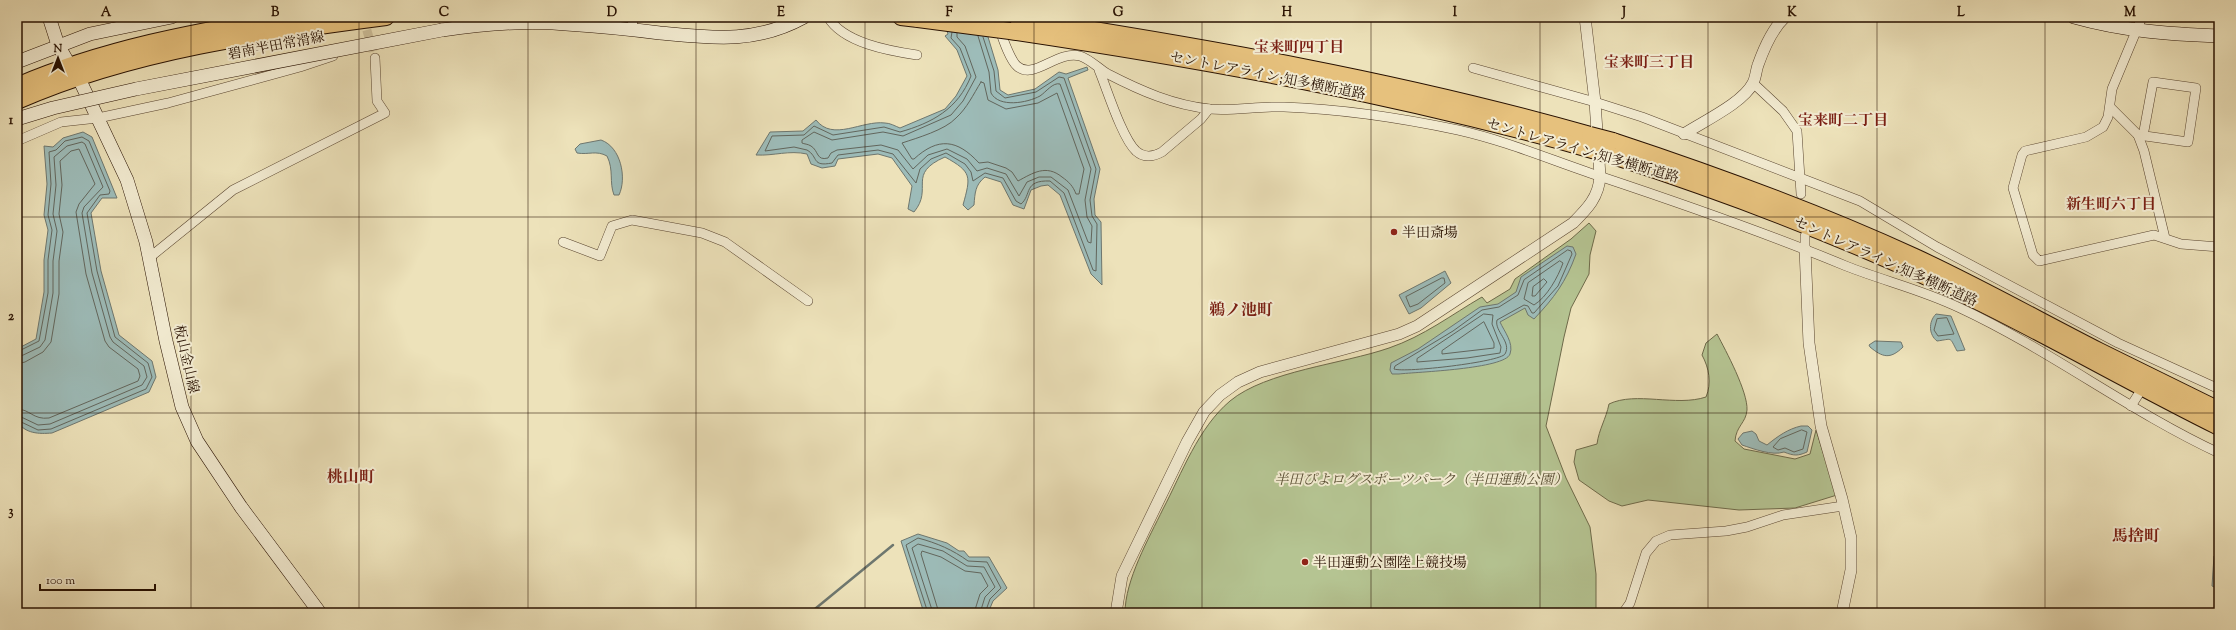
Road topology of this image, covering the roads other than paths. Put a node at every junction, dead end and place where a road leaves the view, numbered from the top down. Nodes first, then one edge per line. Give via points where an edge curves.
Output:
1 (49, 17) edge
2 (172, 17) edge
3 (288, 17) edge
4 (386, 17) edge
5 (804, 17) edge
6 (828, 17) edge
7 (901, 17) edge
8 (995, 17) edge
9 (1585, 17) edge
10 (1785, 17) edge
11 (2074, 17) edge
12 (2142, 17) edge
13 (633, 23) edge
14 (1011, 24) edge
15 (2135, 31) junction
16 (2219, 36) edge
17 (58, 45) junction
18 (361, 46) junction
19 (917, 55) dead end
20 (375, 58) tunnel mouth
21 (66, 59) dead end
22 (17, 62) edge
23 (1473, 68) dead end
24 (1099, 70) junction
25 (1753, 83) junction
26 (82, 85) dead end
27 (17, 86) edge
28 (1595, 102) junction
29 (2110, 107) junction
30 (1209, 108) junction
31 (18, 110) edge
32 (98, 118) junction
33 (1684, 134) junction
34 (2141, 136) junction
35 (17, 141) edge
36 (1613, 149) junction
37 (1600, 176) junction
38 (1799, 178) junction
39 (1802, 194) dead end
40 (1805, 236) dead end
41 (2165, 238) junction
42 (563, 242) dead end
43 (2219, 247) edge
44 (1805, 248) junction
45 (149, 258) junction
46 (808, 301) dead end
47 (2219, 389) edge
48 (2138, 395) dead end
49 (2131, 406) junction
50 (2219, 410) edge
51 (2219, 427) edge
52 (2219, 453) edge
53 (1843, 506) junction
54 (320, 613) edge
55 (1116, 613) edge
56 (1623, 613) edge
57 (1842, 613) edge

1 - 17 main road
2 - 17 main road via 109,30
3 - 27 highway via 157,42 55,71
4 - 31 highway via 270,33 174,52 95,72
5 - 13 main road, 碧南半田常滑線 via 775,31 741,38 696,36
6 - 19 street via 835,26 862,42 894,52
7 - 14 highway, セントレアライン;知多横断道路, bridge
8 - 24 street via 1017,66 1024,70 1036,70 1051,60 1066,56 1079,56
9 - 28 street
10 - 25 street via 1772,33
11 - 15 main road
12 - 15 street
13 - 18 main road, 碧南半田常滑線, bridge via 539,22 470,26
14 - 36 highway, セントレアライン;知多横断道路, bridge via 1185,45 1366,80 1502,111
15 - 16 main road
15 - 29 street via 2112,89
17 - 21 main road
17 - 22 main road
18 - 31 main road, 碧南半田常滑線, bridge via 136,89 53,108
18 - 32 street via 300,67 168,103
20 - 45 street via 377,101 385,113 233,190
23 - 28 street
24 - 30 street via 1157,97 1185,106
24 - 30 street via 1130,141 1136,151 1147,156 1156,156 1162,152 1201,119
25 - 33 street via 1723,110
25 - 38 street via 1783,111 1797,131
26 - 32 main road, 板山金山線
28 - 33 street
28 - 37 street
29 - 34 street
29 - 41 street via 2103,127 2096,133 2025,151 2022,155 2013,188 2033,255 2039,261 2140,237 2154,235
30 - 37 street via 1284,107 1376,116 1511,143
32 - 35 street via 61,122
32 - 45 main road, 板山金山線 via 127,180
33 - 38 street
34 - 34 street via 2188,142 2196,88 2153,82
34 - 41 street
36 - 50 highway, セントレアライン;知多横断道路 via 1749,187 1833,220 1994,294 2098,351
36 - 51 highway, セントレアライン;知多横断道路 via 1848,241 1980,302 2146,392
37 - 44 street via 1712,213
37 - 55 street via 1594,199 1573,223 1417,326 1399,334 1260,372 1238,382 1220,395 1204,412 1187,442 1128,563 1122,576
38 - 39 street
38 - 47 street via 1860,201 1936,247 2153,363
40 - 44 street
41 - 43 street via 2181,244
42 - 46 street via 600,256 612,226 632,220 702,233 725,242
44 - 49 street via 1850,268 1918,290 1961,308 2044,353
44 - 53 street via 1809,343 1821,426
45 - 54 main road, 板山金山線 via 182,407 197,441 244,512
48 - 49 street
49 - 52 street
53 - 56 street via 1783,515 1726,531 1670,535 1656,541 1646,553 1630,603
53 - 57 street via 1850,530 1852,555

